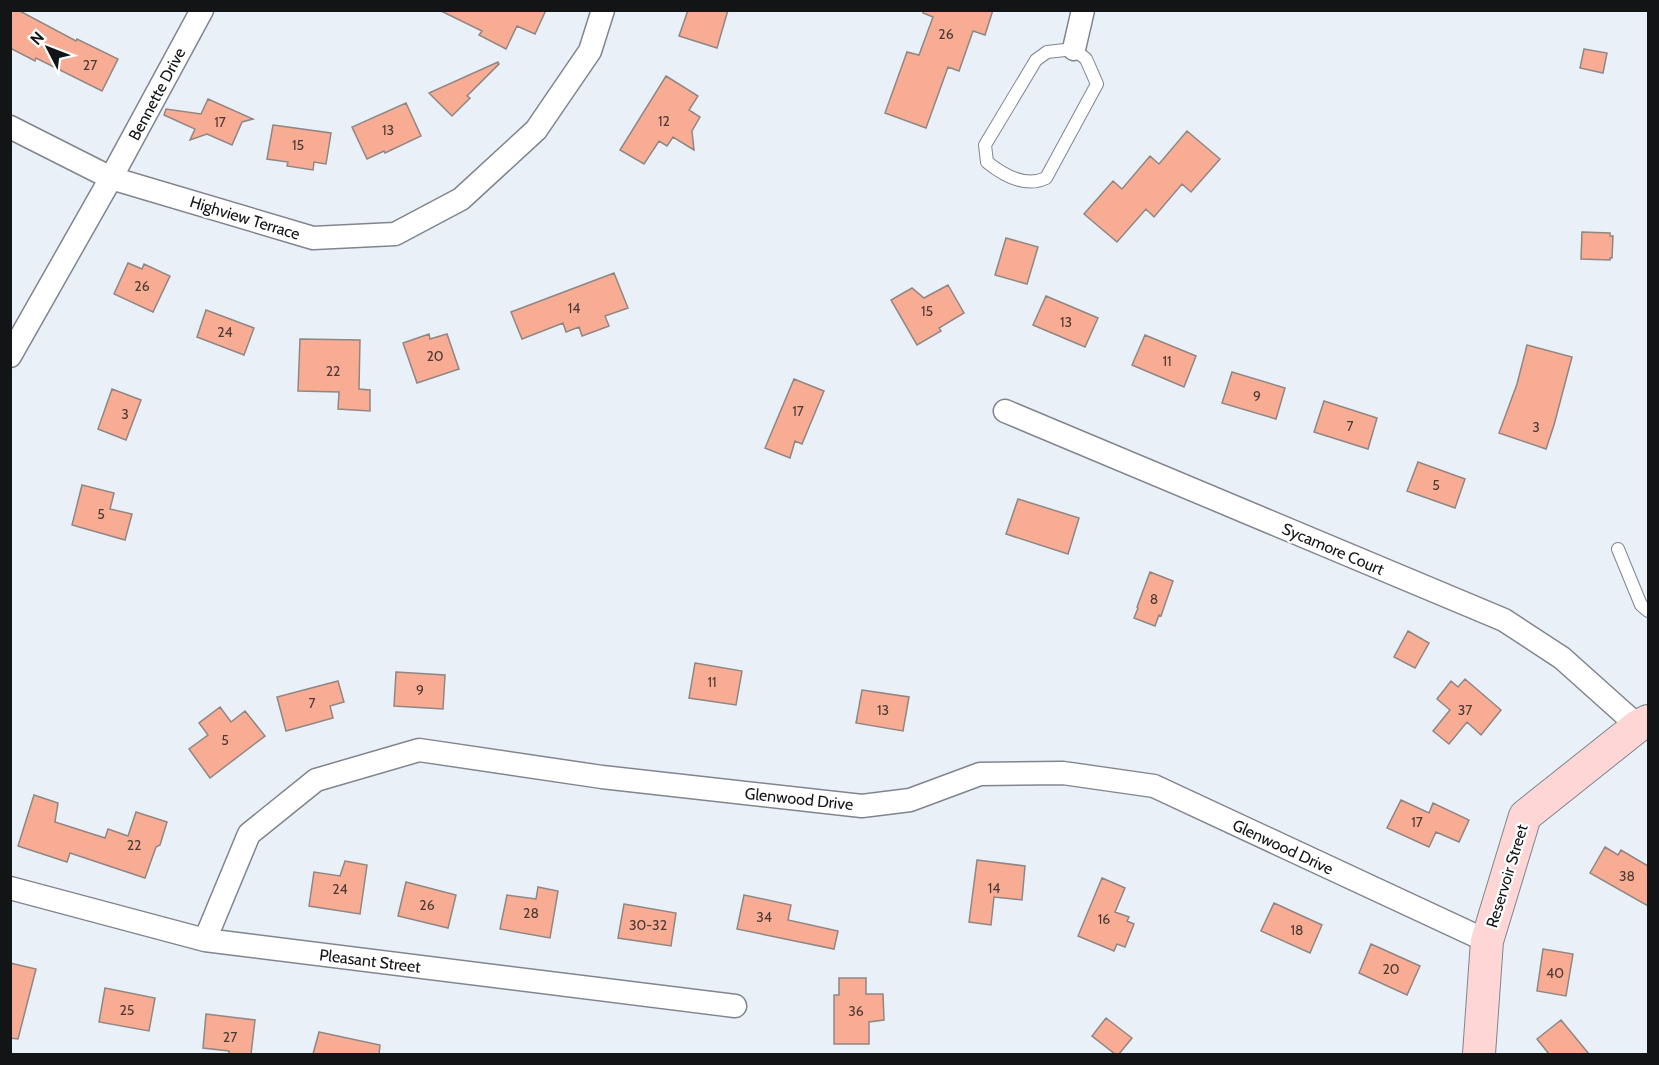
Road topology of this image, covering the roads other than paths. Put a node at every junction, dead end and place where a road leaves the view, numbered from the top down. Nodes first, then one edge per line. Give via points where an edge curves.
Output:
1 (202, 10) edge
2 (603, 10) edge
3 (1083, 10) edge
4 (1074, 49) junction
5 (10, 127) edge
6 (111, 178) junction
7 (10, 356) edge
8 (1005, 411) dead end
9 (1618, 549) dead end
10 (1648, 611) edge
11 (1643, 723) edge
12 (10, 888) edge
13 (205, 940) junction
14 (1487, 941) junction
15 (735, 1006) dead end
16 (1479, 1054) edge

1 - 6 street, Bennette Drive
2 - 6 street, Highview Terrace via 590,51 536,130 461,199 395,234 313,238
3 - 4 street
4 - 4 lane via 1047,52 1036,60 985,145 987,162 1006,177 1037,183 1046,178 1097,84 1086,59
5 - 6 street, Highview Terrace
6 - 7 street, Bennette Drive
8 - 11 street, Sycamore Court via 1504,620 1562,658
9 - 10 lane via 1641,605
11 - 14 street, Reservoir Street via 1525,816
12 - 13 street, Pleasant Street
13 - 14 street, Glenwood Drive via 249,834 316,780 419,750 602,777 862,806 910,800 980,774 1064,773 1154,786
13 - 15 street, Pleasant Street
14 - 16 street, Reservoir Street

